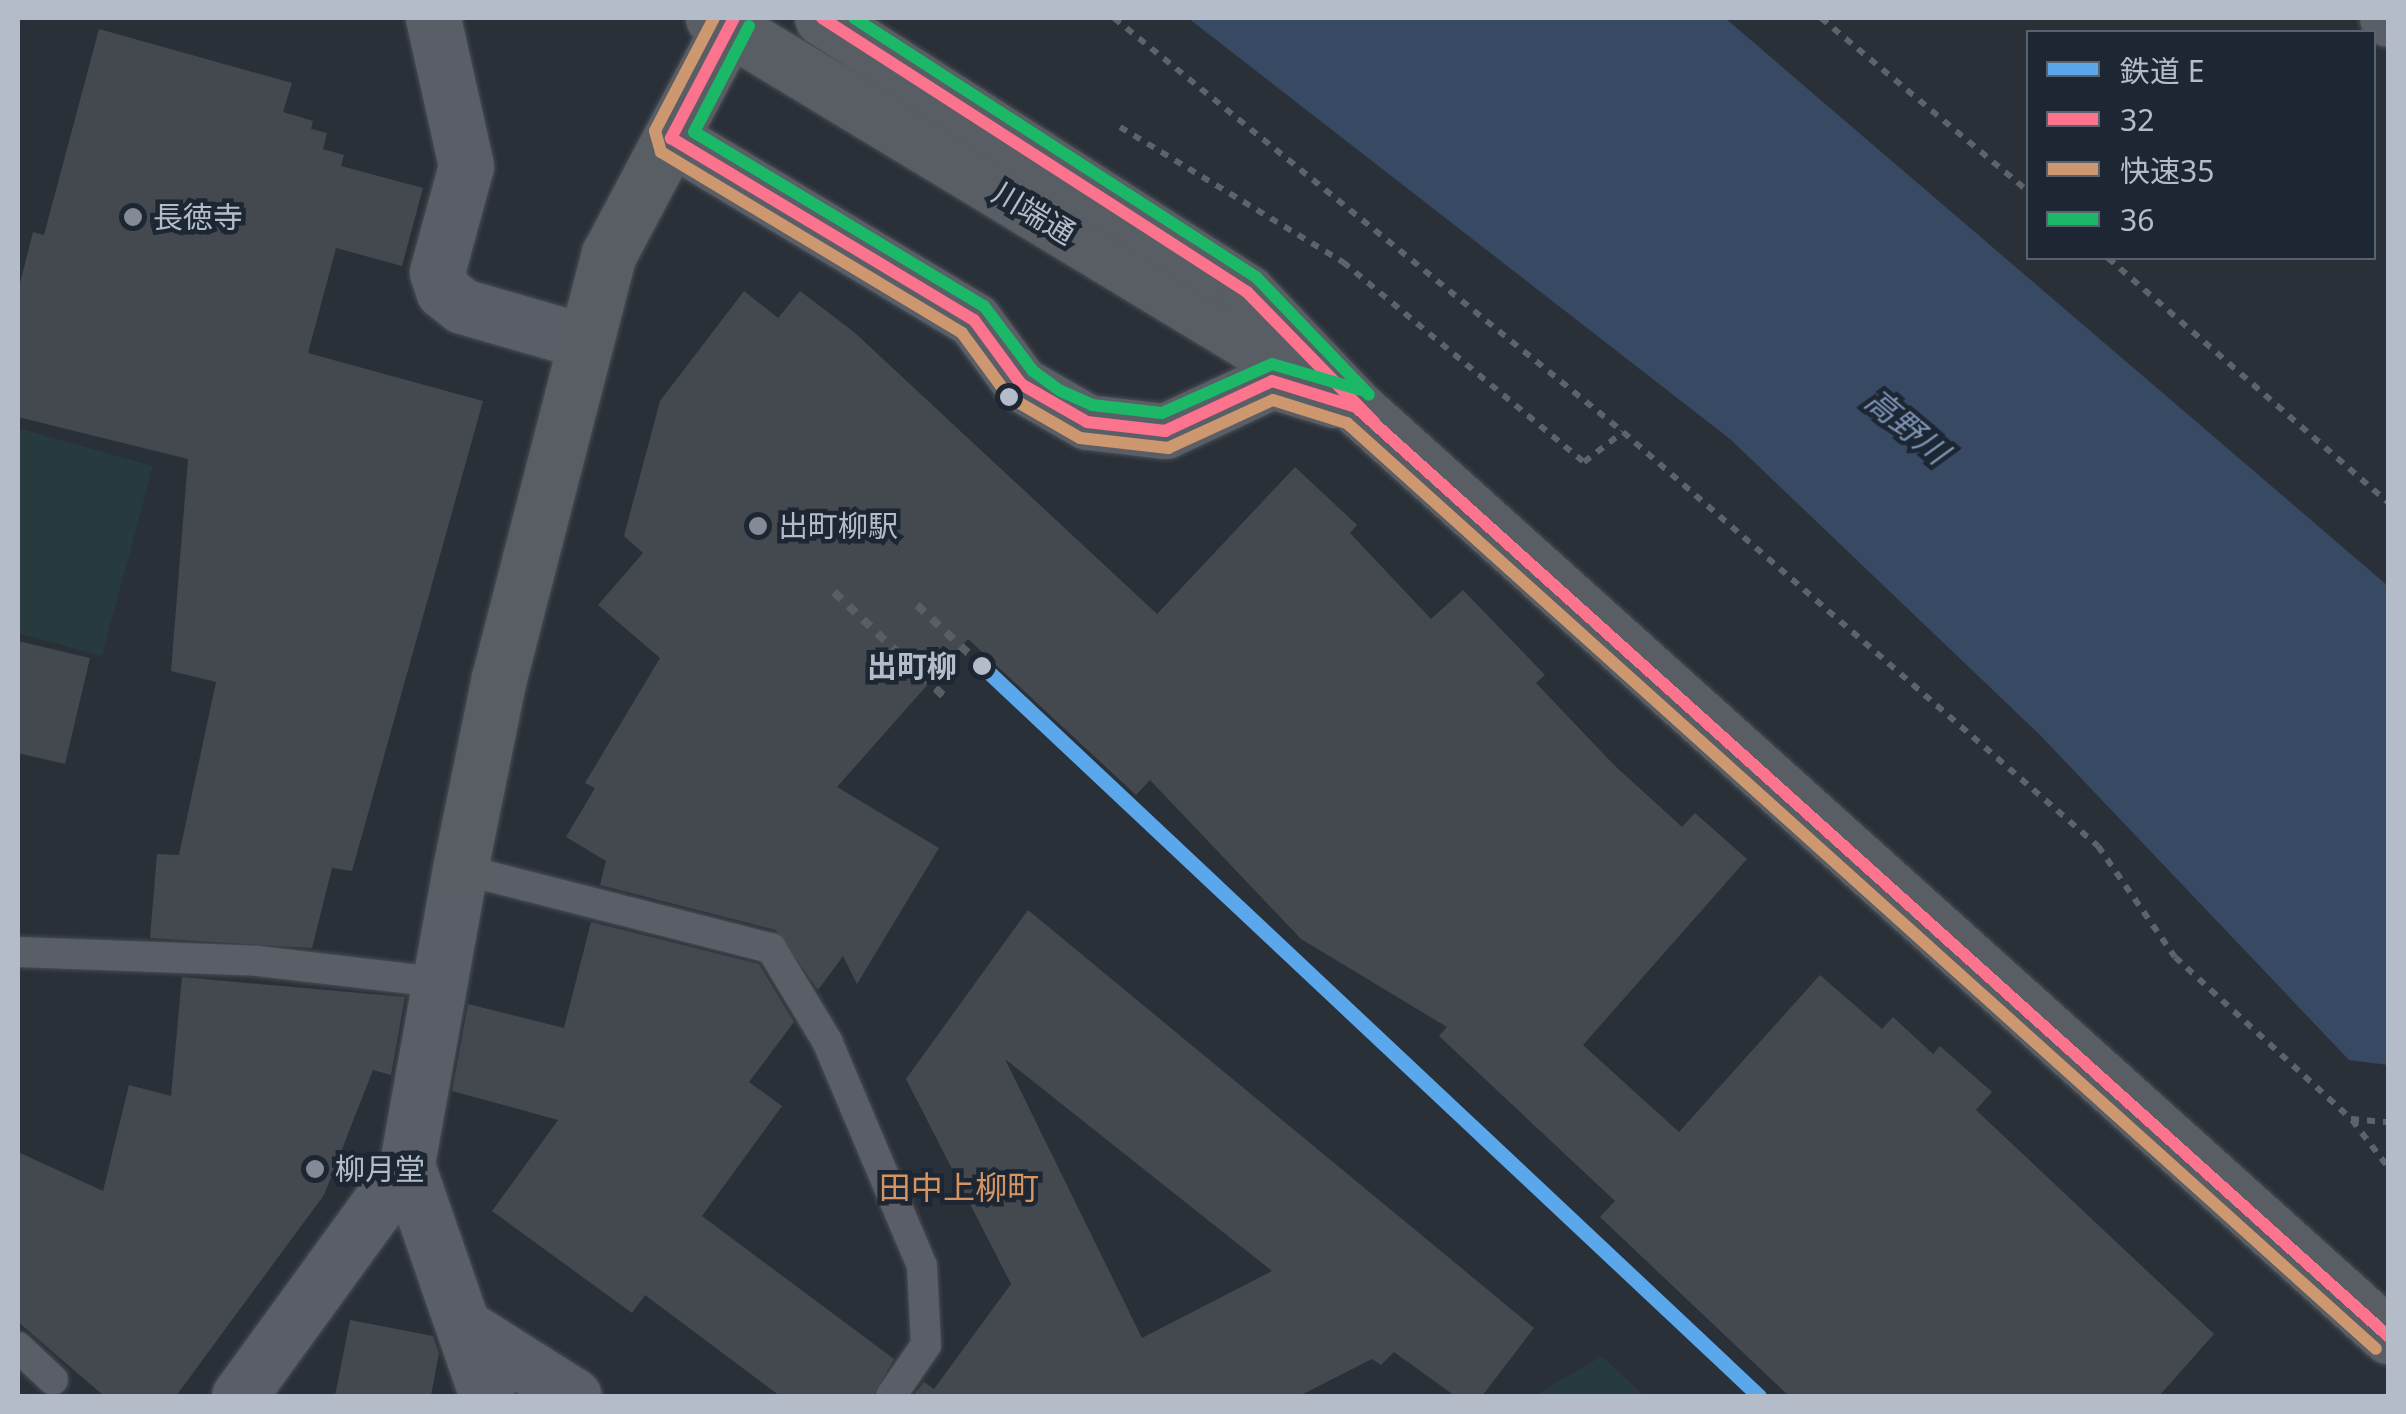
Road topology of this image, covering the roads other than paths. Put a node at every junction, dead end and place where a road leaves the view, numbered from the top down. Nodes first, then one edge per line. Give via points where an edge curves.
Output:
1 (432, 18) edge
2 (822, 18) edge
3 (725, 21) edge
4 (671, 138) junction
5 (583, 341) junction
6 (1356, 407) junction
7 (460, 868) junction
8 (18, 952) edge
9 (436, 982) junction
10 (407, 1164) junction
11 (468, 1329) junction
12 (2388, 1336) edge
13 (18, 1347) edge
14 (53, 1380) dead end
15 (238, 1396) edge
16 (487, 1396) edge
17 (574, 1396) edge
18 (891, 1396) edge

1 - 5 street via 466,166 437,272 443,290 462,306
2 - 6 street, 川端通 via 1247,292
3 - 4 street
3 - 6 street, 川端通
4 - 5 street via 610,254
4 - 6 street via 974,320 1021,384 1088,422 1165,431 1272,381
5 - 7 street via 499,678
6 - 12 street, 川端通
7 - 9 street
7 - 18 lane via 771,948 827,1041 922,1266 926,1345
8 - 9 lane via 258,962
9 - 10 street
10 - 11 street via 426,1233
10 - 15 street
11 - 16 street
11 - 17 street
13 - 14 lane

